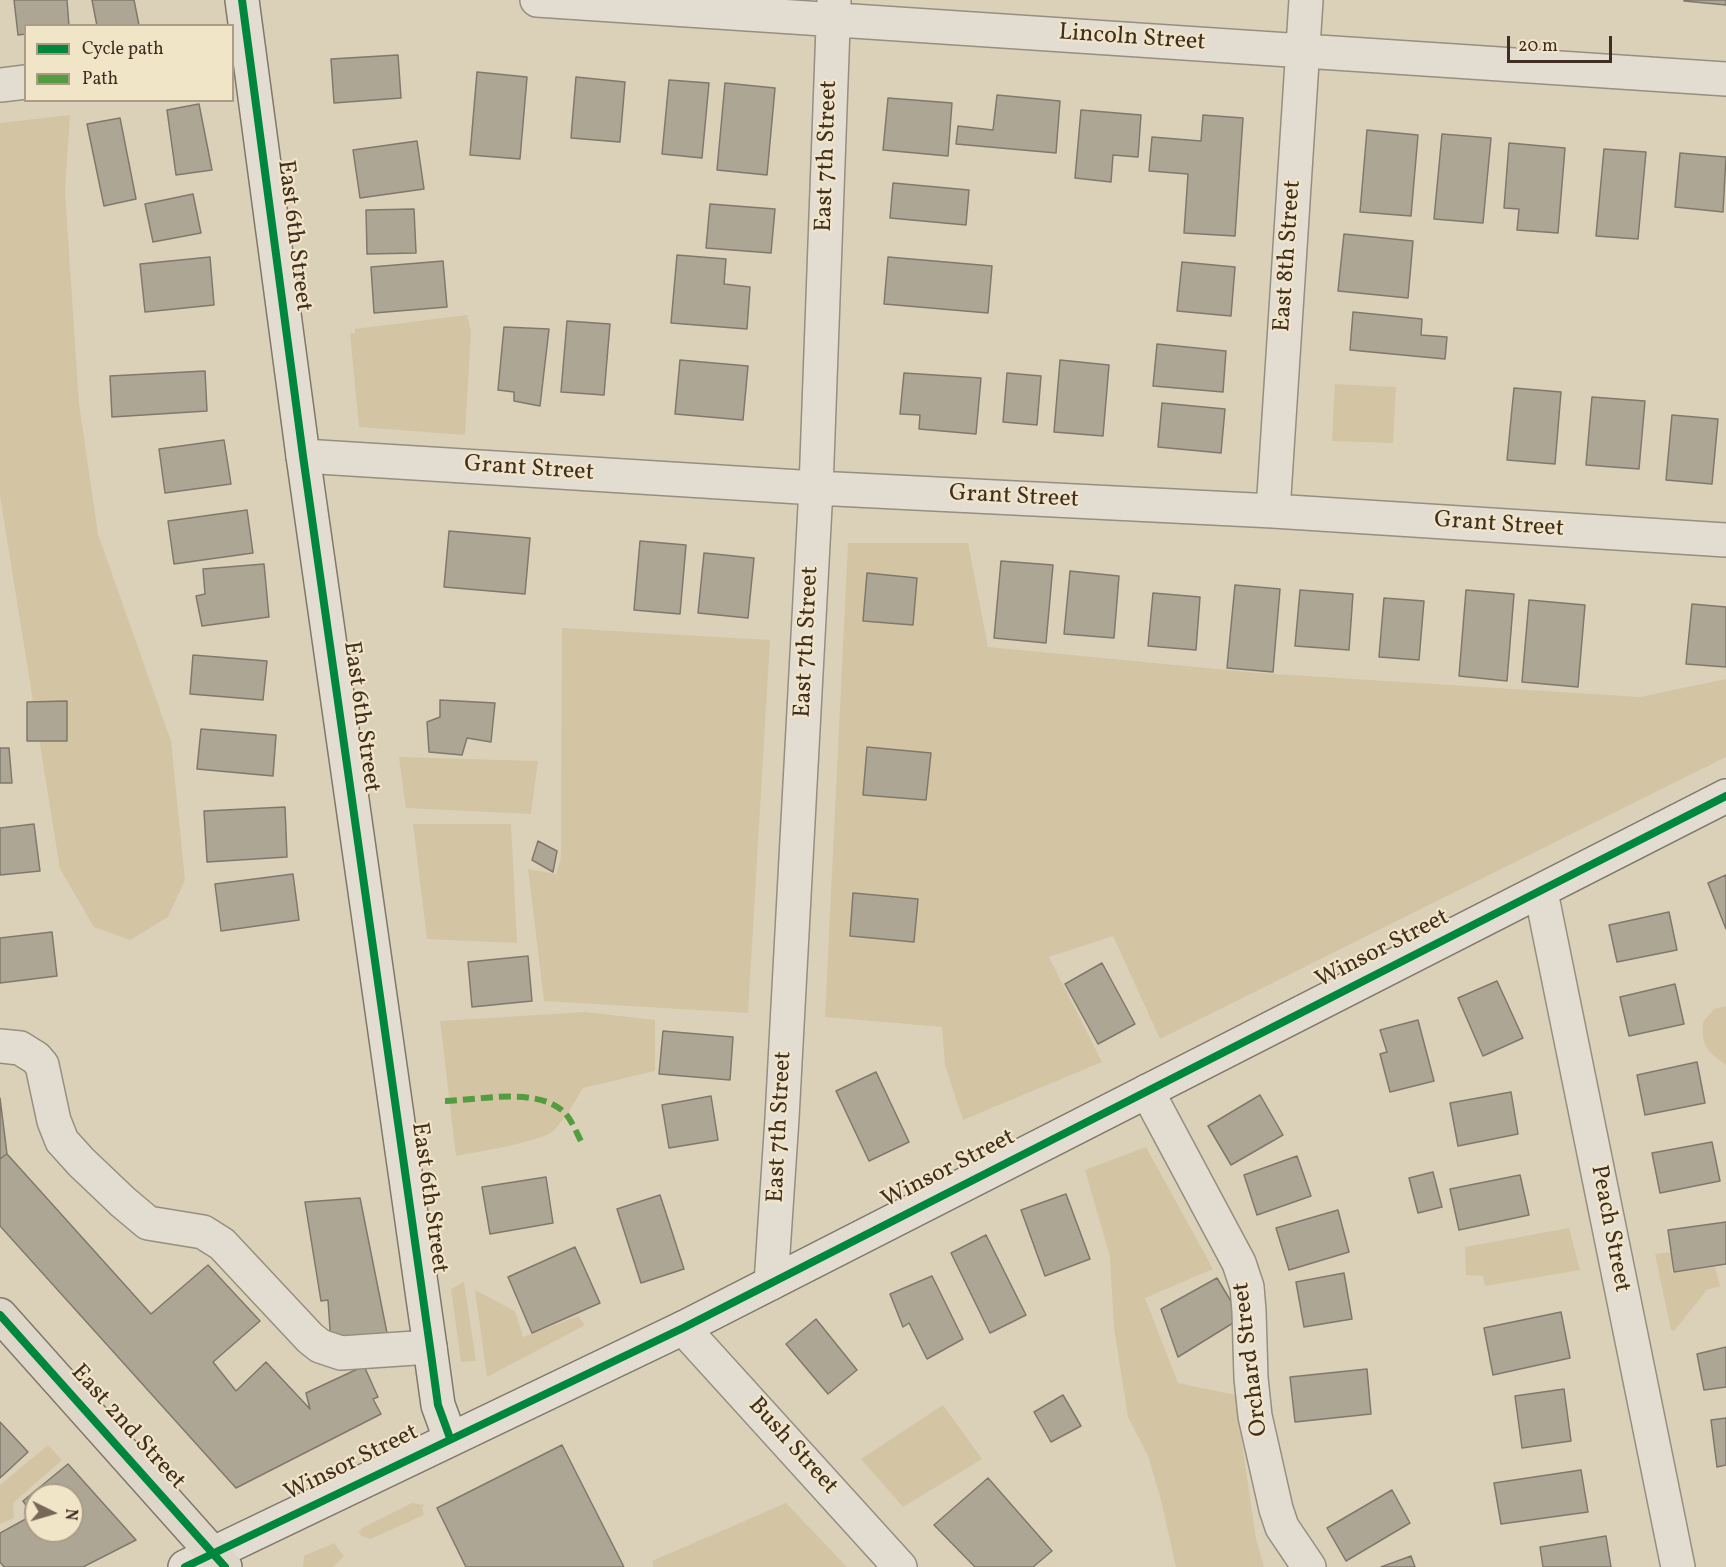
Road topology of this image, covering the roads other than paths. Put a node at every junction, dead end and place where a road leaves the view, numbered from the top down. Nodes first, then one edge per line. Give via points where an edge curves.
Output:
1 (242, 0) edge
2 (537, 0) edge
3 (1306, 0) edge
4 (834, 10) edge
5 (1302, 50) junction
6 (241, 53) edge
7 (1726, 79) edge
8 (24, 82) edge
9 (0, 85) edge
10 (303, 456) junction
11 (816, 488) junction
12 (1273, 511) junction
13 (1726, 540) edge
14 (1726, 796) edge
15 (1541, 892) junction
16 (0, 1046) edge
17 (1147, 1091) junction
18 (771, 1283) junction
19 (0, 1315) edge
20 (683, 1328) junction
21 (430, 1347) junction
22 (450, 1438) junction
23 (208, 1562) edge
24 (900, 1567) edge
25 (1309, 1567) edge
26 (1678, 1567) edge

1 - 6 street, East 6th Street
2 - 4 street, Lincoln Street
3 - 5 street, East 8th Street
4 - 5 street, Lincoln Street
4 - 11 street, East 7th Street
5 - 7 street, Lincoln Street
5 - 12 street, East 8th Street
6 - 10 street, East 6th Street
8 - 9 street
10 - 11 street, Grant Street
10 - 21 street, East 6th Street
11 - 12 street, Grant Street
11 - 18 street, East 7th Street
12 - 13 street, Grant Street
14 - 15 street, Winsor Street
15 - 17 street, Winsor Street
15 - 26 street, Peach Street
16 - 21 street via 20,1048 42,1065 62,1140 123,1202 148,1223 202,1232 222,1244 320,1346 341,1353
17 - 18 street, Winsor Street
17 - 25 street, Orchard Street via 1239,1263 1247,1287 1255,1416 1273,1497 1282,1527
18 - 20 street, Winsor Street
19 - 23 main road, East 2nd Street
20 - 22 street, Winsor Street
20 - 24 street, Bush Street
21 - 22 street, East 6th Street via 438,1405
22 - 23 street, Winsor Street

